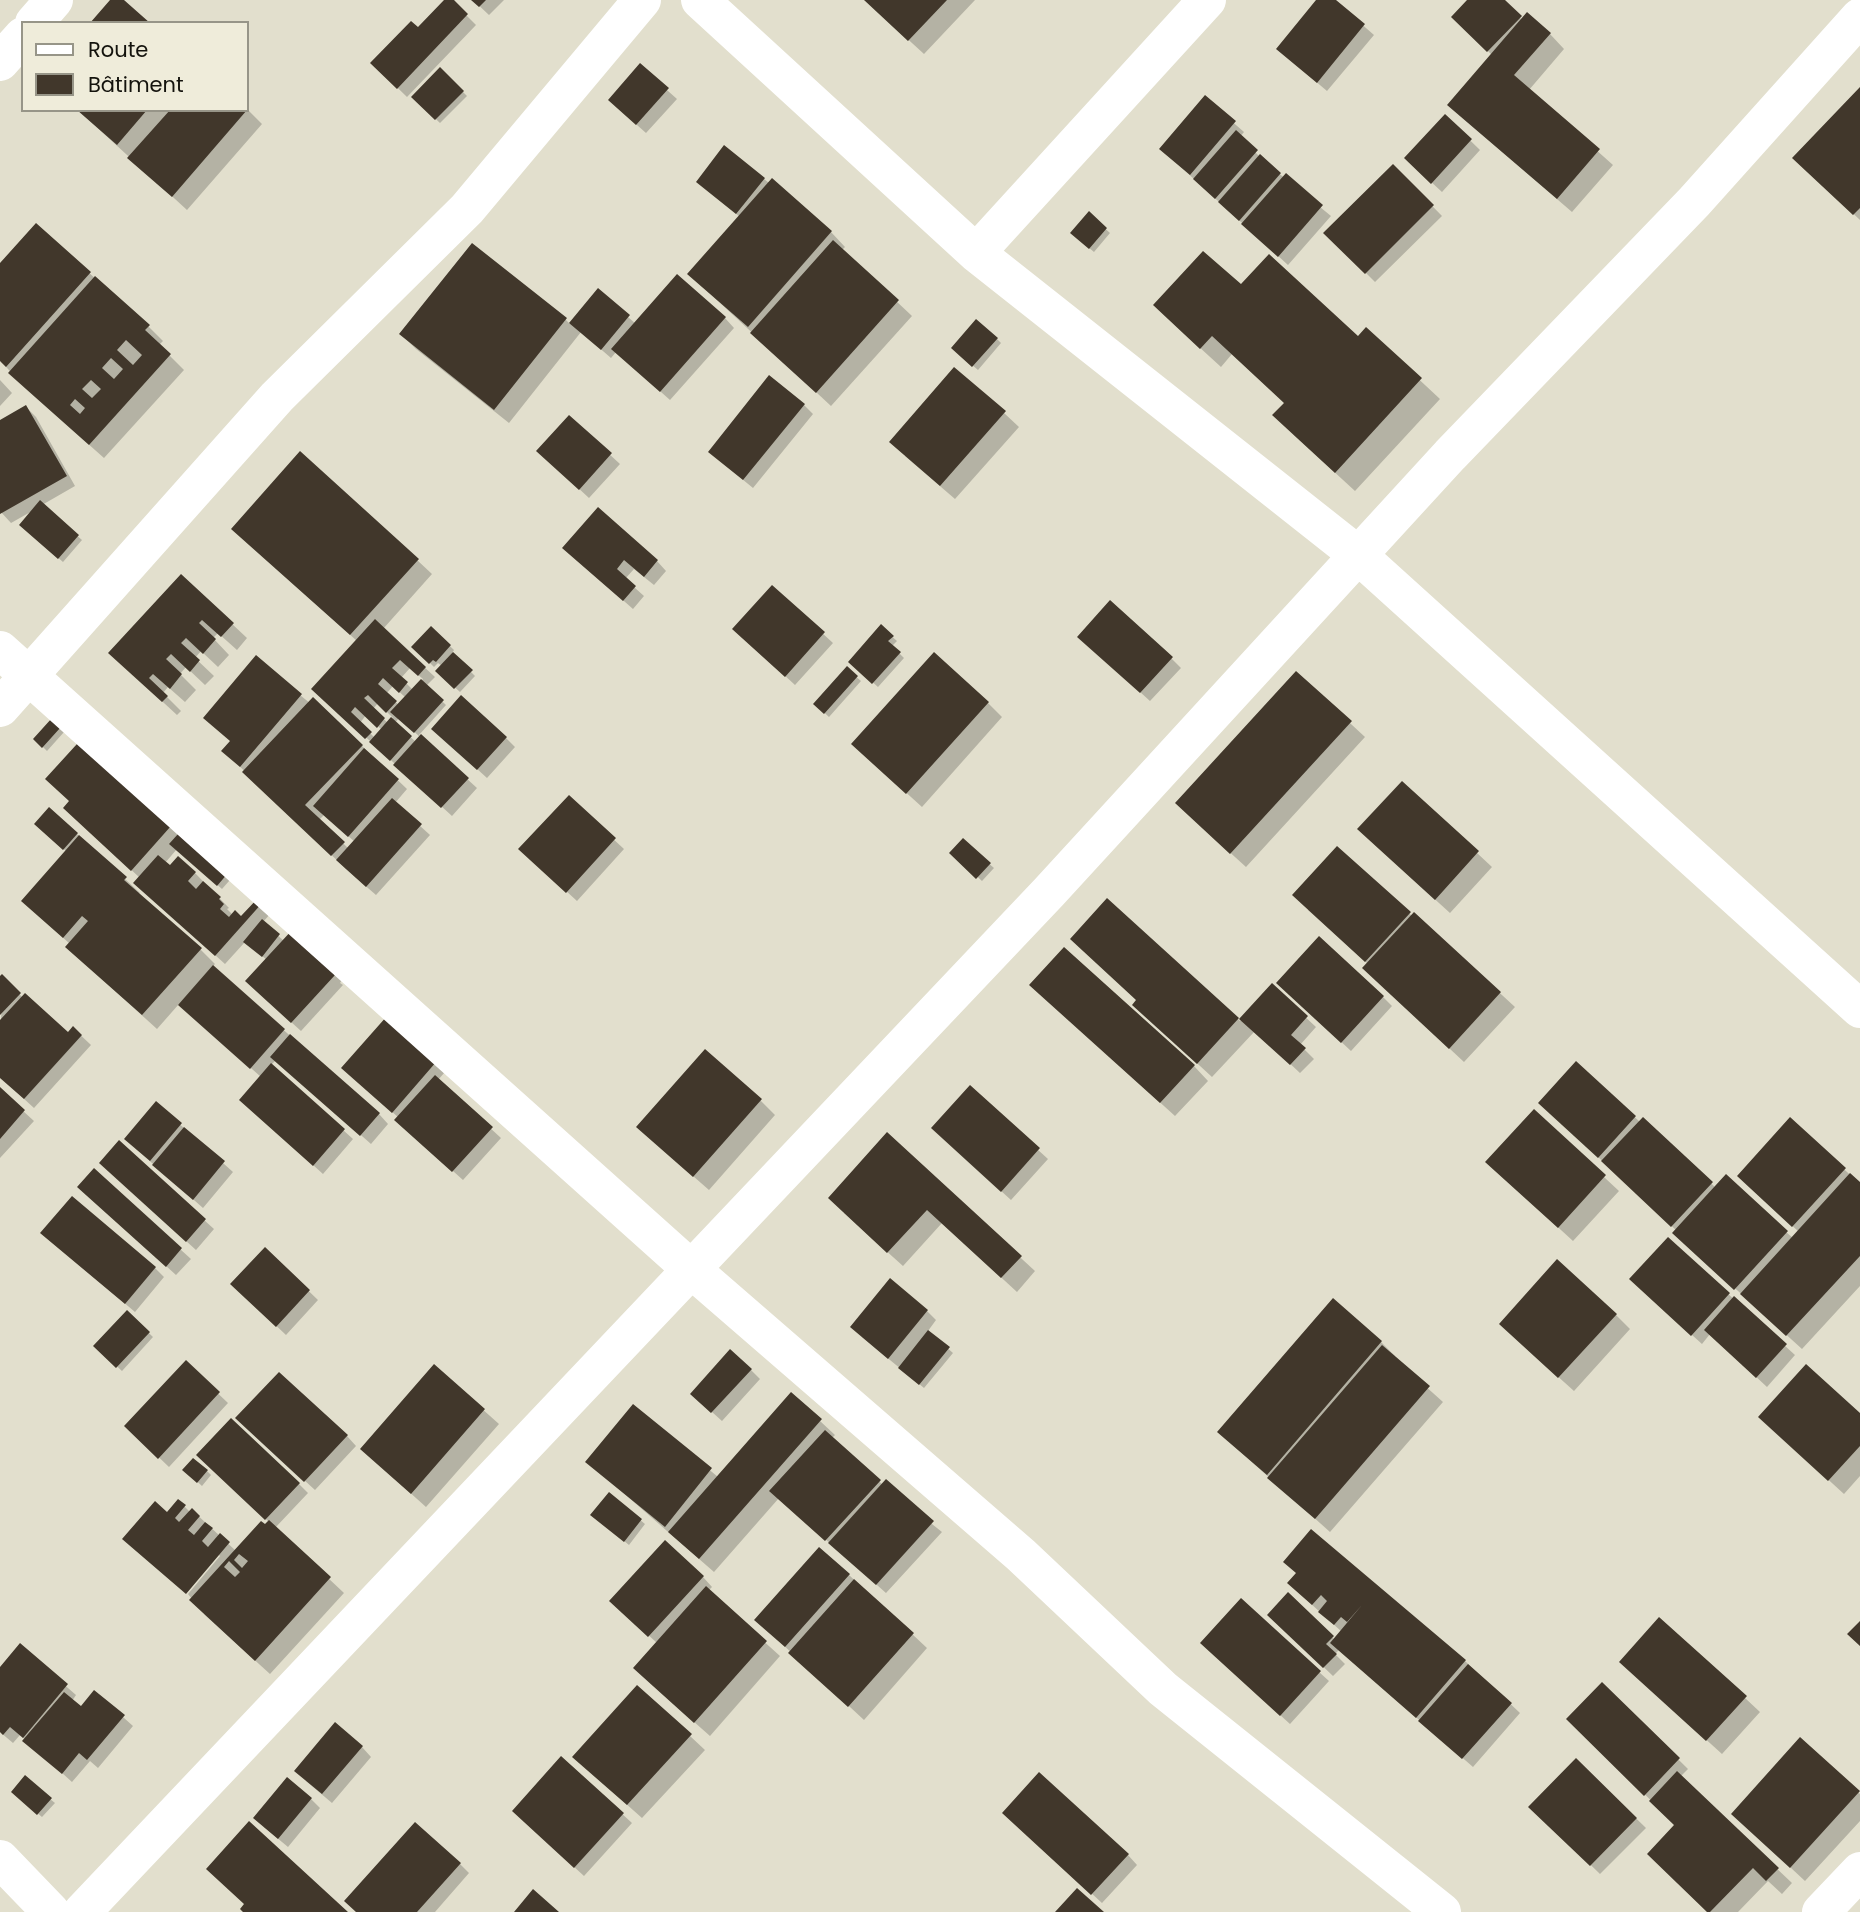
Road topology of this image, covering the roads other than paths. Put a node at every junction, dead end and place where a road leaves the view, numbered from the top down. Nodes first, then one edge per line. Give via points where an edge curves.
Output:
1 (54, 0) edge
2 (642, 0) edge
3 (700, 0) edge
4 (1206, 0) edge
5 (1860, 17) edge
6 (36, 21) edge
7 (21, 38) edge
8 (0, 62) edge
9 (976, 253) junction
10 (1358, 555) junction
11 (0, 650) edge
12 (28, 676) junction
13 (0, 708) edge
14 (1860, 1009) edge
15 (691, 1269) junction
16 (0, 1859) edge
17 (1860, 1871) edge
18 (51, 1912) edge
19 (82, 1912) edge
20 (1443, 1912) edge
21 (1821, 1912) edge

1 - 6 street
2 - 12 street via 467,209 277,397
3 - 9 street
4 - 9 street
5 - 10 street via 1694,202
7 - 8 street
9 - 10 street
10 - 14 street
10 - 15 street via 1049,892
11 - 12 street
12 - 13 street
12 - 15 street
15 - 19 street
15 - 20 street via 1021,1555 1163,1689
16 - 18 street
17 - 21 street

